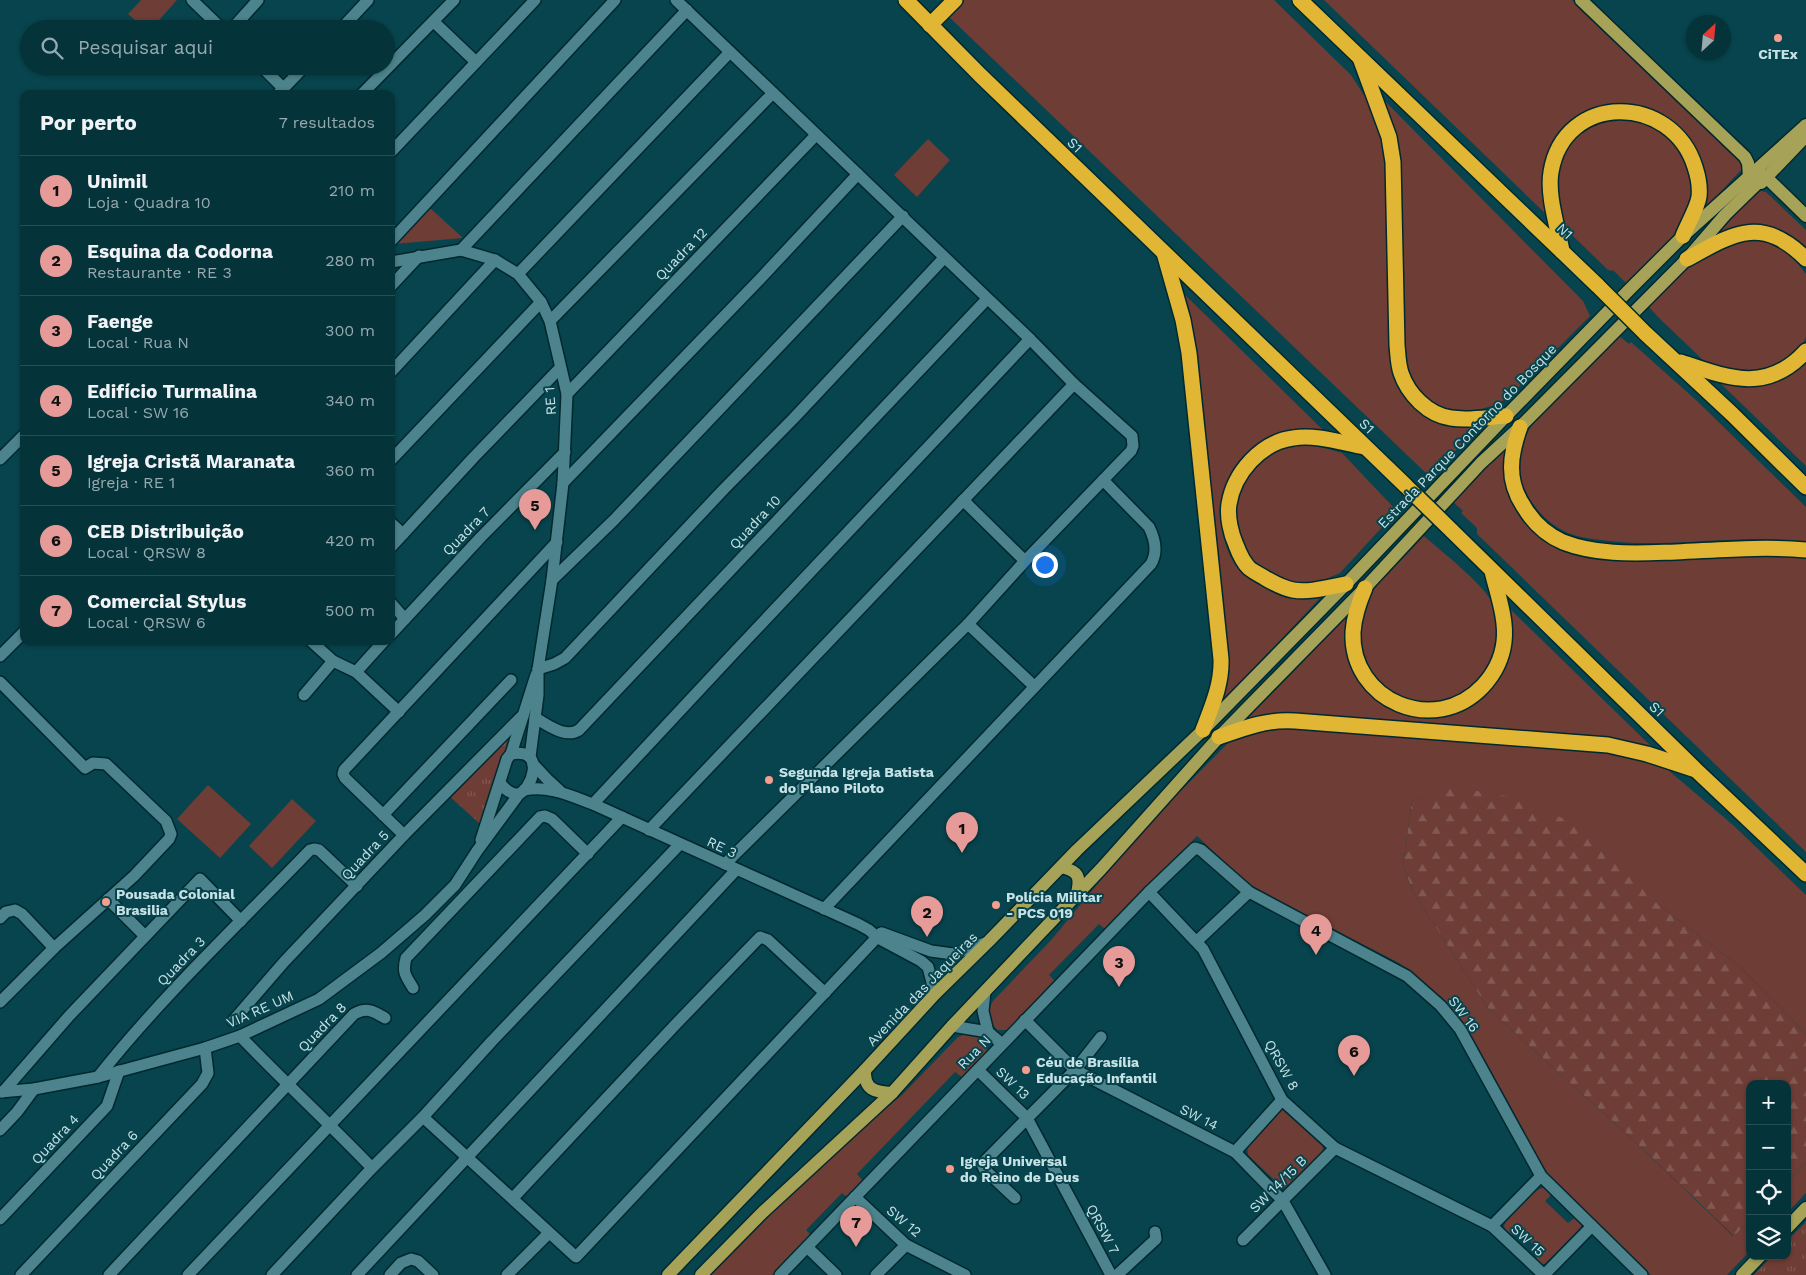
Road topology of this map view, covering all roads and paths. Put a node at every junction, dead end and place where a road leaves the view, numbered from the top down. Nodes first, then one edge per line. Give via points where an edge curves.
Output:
1 (192, 0) edge
2 (258, 0) edge
3 (368, 0) edge
4 (454, 0) edge
5 (535, 0) edge
6 (615, 0) edge
7 (676, 0) edge
8 (906, 0) edge
9 (955, 0) edge
10 (1300, 0) edge
11 (1581, 0) edge
12 (687, 10) junction
13 (213, 20) edge
14 (240, 20) edge
15 (349, 20) edge
16 (434, 22) junction
17 (930, 26) junction
18 (730, 52) junction
19 (1360, 58) junction
20 (395, 61) edge
21 (476, 62) junction
22 (268, 75) edge
23 (296, 75) edge
24 (381, 75) edge
25 (280, 90) edge
26 (282, 90) edge
27 (366, 90) edge
28 (773, 93) junction
29 (1806, 125) edge
30 (816, 135) junction
31 (1806, 136) edge
32 (395, 148) edge
33 (858, 174) junction
34 (1760, 174) junction
35 (902, 216) junction
36 (1806, 216) edge
37 (1682, 236) junction
38 (395, 237) edge
39 (461, 250) junction
40 (1562, 251) junction
41 (1164, 253) junction
42 (419, 256) junction
43 (944, 258) junction
44 (1687, 259) junction
45 (1806, 259) edge
46 (494, 260) junction
47 (395, 261) edge
48 (518, 274) junction
49 (395, 282) edge
50 (987, 299) junction
51 (541, 302) junction
52 (550, 322) junction
53 (1030, 339) junction
54 (1806, 351) edge
55 (1675, 360) junction
56 (395, 368) edge
57 (560, 368) junction
58 (1074, 384) junction
59 (567, 394) junction
60 (1506, 416) junction
61 (1520, 427) junction
62 (20, 438) edge
63 (1365, 447) junction
64 (565, 452) junction
65 (395, 456) edge
66 (0, 459) edge
67 (1104, 480) junction
68 (563, 483) junction
69 (1806, 487) edge
70 (963, 500) junction
71 (395, 527) edge
72 (403, 534) junction
73 (557, 542) junction
74 (395, 543) edge
75 (1806, 550) edge
76 (1025, 561) junction
77 (1492, 571) junction
78 (552, 580) junction
79 (1346, 584) junction
80 (1365, 588) junction
81 (395, 608) edge
82 (405, 619) junction
83 (968, 624) junction
84 (395, 630) edge
85 (20, 636) edge
86 (316, 645) edge
87 (380, 645) edge
88 (0, 656) edge
89 (334, 661) junction
90 (538, 669) junction
91 (356, 672) junction
92 (511, 680) dead end
93 (0, 682) edge
94 (1034, 686) junction
95 (304, 695) dead end
96 (398, 712) junction
97 (529, 716) junction
98 (1204, 730) junction
99 (1218, 737) junction
100 (511, 754) junction
101 (532, 760) junction
102 (1696, 770) junction
103 (500, 783) junction
104 (522, 792) junction
105 (561, 792) junction
106 (593, 804) junction
107 (382, 815) junction
108 (622, 818) junction
109 (649, 830) junction
110 (404, 835) junction
111 (680, 844) junction
112 (1191, 850) joint
113 (477, 852) junction
114 (588, 854) junction
115 (731, 867) junction
116 (1061, 867) junction
117 (1806, 874) edge
118 (357, 886) junction
119 (1149, 892) junction
120 (1249, 892) junction
121 (1077, 893) junction
122 (108, 899) junction
123 (824, 909) junction
124 (0, 918) edge
125 (241, 922) junction
126 (876, 934) junction
127 (145, 936) junction
128 (989, 941) junction
129 (1197, 941) junction
130 (54, 948) junction
131 (413, 988) dead end
132 (825, 992) junction
133 (986, 992) junction
134 (934, 994) junction
135 (0, 1002) edge
136 (385, 1018) dead end
137 (1026, 1020) junction
138 (233, 1021) dead end
139 (952, 1026) junction
140 (988, 1032) junction
141 (240, 1036) junction
142 (1101, 1037) dead end
143 (1002, 1044) junction
144 (205, 1048) junction
145 (865, 1070) junction
146 (978, 1070) junction
147 (1075, 1070) junction
148 (119, 1072) junction
149 (98, 1077) junction
150 (288, 1085) junction
151 (34, 1089) junction
152 (2, 1092) edge
153 (892, 1093) junction
154 (1282, 1100) junction
155 (423, 1118) junction
156 (1027, 1118) junction
157 (330, 1124) junction
158 (0, 1130) edge
159 (1335, 1148) junction
160 (1234, 1152) junction
161 (468, 1157) junction
162 (372, 1168) junction
163 (1541, 1176) junction
164 (855, 1197) junction
165 (513, 1198) junction
166 (1015, 1198) dead end
167 (1283, 1201) junction
168 (1806, 1208) edge
169 (0, 1219) edge
170 (1791, 1224) edge
171 (1492, 1226) junction
172 (1592, 1226) junction
173 (1156, 1232) dead end
174 (548, 1234) junction
175 (1242, 1240) dead end
176 (906, 1245) junction
177 (807, 1247) junction
178 (1756, 1260) edge
179 (21, 1275) edge
180 (109, 1275) edge
181 (188, 1275) edge
182 (272, 1275) edge
183 (357, 1275) edge
184 (390, 1275) edge
185 (433, 1275) edge
186 (507, 1275) edge
187 (668, 1275) edge
188 (701, 1275) edge
189 (780, 1275) edge
190 (836, 1275) edge
191 (876, 1275) edge
192 (964, 1275) edge
193 (1111, 1275) edge
194 (1117, 1275) edge
195 (1325, 1275) edge
196 (1544, 1275) edge
197 (1642, 1275) edge
198 (1742, 1275) edge

1 - 13 street
2 - 14 street
3 - 15 street
4 - 16 street
5 - 21 street
6 - 38 street
7 - 12 street
8 - 17 highway, S1
9 - 17 highway
10 - 19 highway, N1
11 - 34 main road
12 - 18 street
12 - 39 street
16 - 20 street
16 - 21 street
17 - 41 highway, S1
18 - 28 street
18 - 48 street
19 - 40 highway, N1
19 - 60 highway via 1389,137 1393,162 1397,345 1406,384 1415,397 1437,414 1449,418
21 - 32 street
22 - 25 street
23 - 26 street
24 - 27 street
28 - 30 street
28 - 52 street
29 - 34 main road
30 - 33 street
30 - 59 street, Quadra 12
31 - 34 main road
33 - 35 street
33 - 68 street
34 - 36 main road
34 - 37 main road, Estrada Parque Contorno do Bosque
34 - 44 main road, Estrada Parque Contorno do Bosque
35 - 43 street
35 - 78 street via 614,520
37 - 40 highway via 1699,197 1697,175 1686,147 1678,136 1659,122 1639,113 1615,111 1586,121 1567,136 1558,150 1550,185
37 - 60 main road, Estrada Parque Contorno do Bosque
39 - 42 street, RE 1
39 - 46 street, RE 1
40 - 55 highway, N1, bridge
41 - 63 highway, S1
41 - 98 highway via 1189,353 1221,659 1222,674
42 - 47 street, RE 1
42 - 49 street
43 - 50 street
43 - 90 street via 565,658
44 - 45 highway via 1734,235 1759,232 1782,239
44 - 61 main road, Estrada Parque Contorno do Bosque
46 - 48 street, RE 1
46 - 56 street
48 - 51 street, RE 1
50 - 53 street
50 - 97 street, Quadra 10 via 579,730 569,734 561,732
51 - 52 street, RE 1
51 - 65 street
52 - 57 street, RE 1
53 - 58 street
53 - 106 street
54 - 55 highway via 1772,375 1749,379 1726,377
55 - 69 highway, N1
57 - 59 street, RE 1
57 - 72 street
58 - 67 street via 1134,440 1131,452
58 - 70 street
59 - 64 street, RE 1
60 - 79 main road, Estrada Parque Contorno do Bosque
61 - 75 highway via 1512,450 1515,490 1539,526 1562,541 1586,548 1634,553 1772,548
61 - 80 main road, Estrada Parque Contorno do Bosque via 1481,463
62 - 66 street
63 - 77 highway, S1, bridge
63 - 79 highway via 1314,438 1293,438 1275,443 1260,452 1245,468 1229,505 1231,536 1249,568 1279,586 1295,590
64 - 68 street, RE 1
64 - 82 street, Quadra 7
67 - 76 street
67 - 94 street via 1148,527 1154,540 1154,560
68 - 73 street, RE 1
70 - 76 street
70 - 109 street
71 - 72 street
72 - 74 street
73 - 78 street, RE 1
73 - 96 street
76 - 83 street
77 - 80 highway via 1504,624 1500,659 1492,676 1476,693 1445,710 1404,707 1385,697 1366,679 1356,657 1353,633 1355,614
77 - 102 highway, S1
78 - 90 street, RE 1
79 - 98 main road, Estrada Parque Contorno do Bosque
80 - 99 main road, Estrada Parque Contorno do Bosque
81 - 82 street
82 - 84 street, Quadra 7
83 - 94 street
83 - 115 street
85 - 88 street
86 - 89 street
87 - 91 street
89 - 91 street
89 - 95 street
90 - 97 street, RE 1 via 538,695
91 - 96 street
92 - 107 street
93 - 122 street via 85,768 93,763 106,764 166,821 170,829 169,839
94 - 123 street
96 - 107 street via 343,774
97 - 100 street, RE 1
97 - 101 street, RE 1
97 - 110 street, Quadra 5
98 - 116 main road, Avenida das Jaqueiras
99 - 102 highway via 1255,724 1295,721 1608,745
99 - 121 main road
100 - 101 street via 523,753
100 - 103 street via 503,768
101 - 104 street via 533,772
101 - 105 street, RE 3
102 - 117 highway, S1
103 - 104 street via 510,792
103 - 113 street, VIA RE UM
104 - 105 street, RE 3 via 540,788
104 - 113 street, VIA RE UM
105 - 106 street, RE 3
106 - 108 street, RE 3
107 - 110 street
108 - 109 street, RE 3
108 - 114 street
109 - 111 street, RE 3
110 - 118 street, Quadra 5
111 - 115 street, RE 3
111 - 155 street
112 - 119 street, Rua N
112 - 120 street, SW 16 via 1201,850
113 - 141 street, VIA RE UM via 454,886 381,953 319,999
114 - 131 street via 552,819 540,817 406,958 404,974
114 - 157 street
115 - 123 street, RE 3
115 - 161 street via 631,983
116 - 121 main road via 1076,874 1080,881
116 - 128 main road, Avenida das Jaqueiras
118 - 125 street, Quadra 3 via 314,848
118 - 138 street, Quadra 5
119 - 129 street, QRSW 8
119 - 137 street, Rua N
120 - 129 street
120 - 163 street, SW 16 via 1408,976 1441,1006 1460,1029
121 - 133 main road
122 - 127 street
122 - 130 street
123 - 126 street, RE 3
124 - 130 street via 15,910
125 - 127 street via 200,879
125 - 149 street, Quadra 3 via 129,1038
126 - 128 street, RE 3 via 953,954
126 - 132 street
126 - 134 street, RE 3 via 928,967
127 - 152 street
128 - 134 main road, Avenida das Jaqueiras
129 - 154 street, QRSW 8
130 - 135 street
132 - 165 street via 768,940 760,937
132 - 174 street via 576,1257
133 - 139 main road
133 - 140 street via 983,1011
134 - 145 main road, Avenida das Jaqueiras
136 - 150 street, Quadra 8 via 368,1009 354,1014
137 - 143 street, Rua N
137 - 147 street, SW 14
139 - 140 street
139 - 153 main road
140 - 143 street
141 - 144 street, VIA RE UM
141 - 150 street
142 - 147 street
143 - 146 street, Rua N
144 - 148 street, VIA RE UM
144 - 179 street, Quadra 6 via 208,1072 202,1084
145 - 153 main road via 864,1079 868,1086 878,1092
145 - 187 main road, Avenida das Jaqueiras
146 - 156 street, SW 13
146 - 164 street, Rua N
147 - 156 street
147 - 160 street, SW 14
148 - 149 street, VIA RE UM
148 - 169 street, Quadra 4 via 107,1106
149 - 151 street, VIA RE UM
150 - 157 street
150 - 180 street
151 - 152 street, VIA RE UM
151 - 158 street
153 - 188 main road via 762,1212
154 - 159 street, QRSW 8
154 - 160 street
155 - 161 street
155 - 162 street
156 - 166 street via 982,1164
156 - 193 street, QRSW 7
157 - 162 street
157 - 181 street
159 - 167 street, SW 14/15 B
159 - 171 street, QRSW 8
160 - 167 street, SW 14
161 - 165 street
161 - 183 street
162 - 182 street
163 - 171 street
163 - 172 street, SW 16
164 - 176 street, SW 12
164 - 177 street, Rua N
165 - 174 street
167 - 175 street, SW 14/15 B
167 - 195 street, SW 14
168 - 170 main road
171 - 196 street, SW 15
172 - 196 street
172 - 197 street, SW 16
173 - 194 street via 1156,1239
174 - 186 street
176 - 191 street
176 - 192 street, SW 12
177 - 189 street, Rua N
177 - 190 street
178 - 198 main road
184 - 185 street via 401,1263 411,1259

